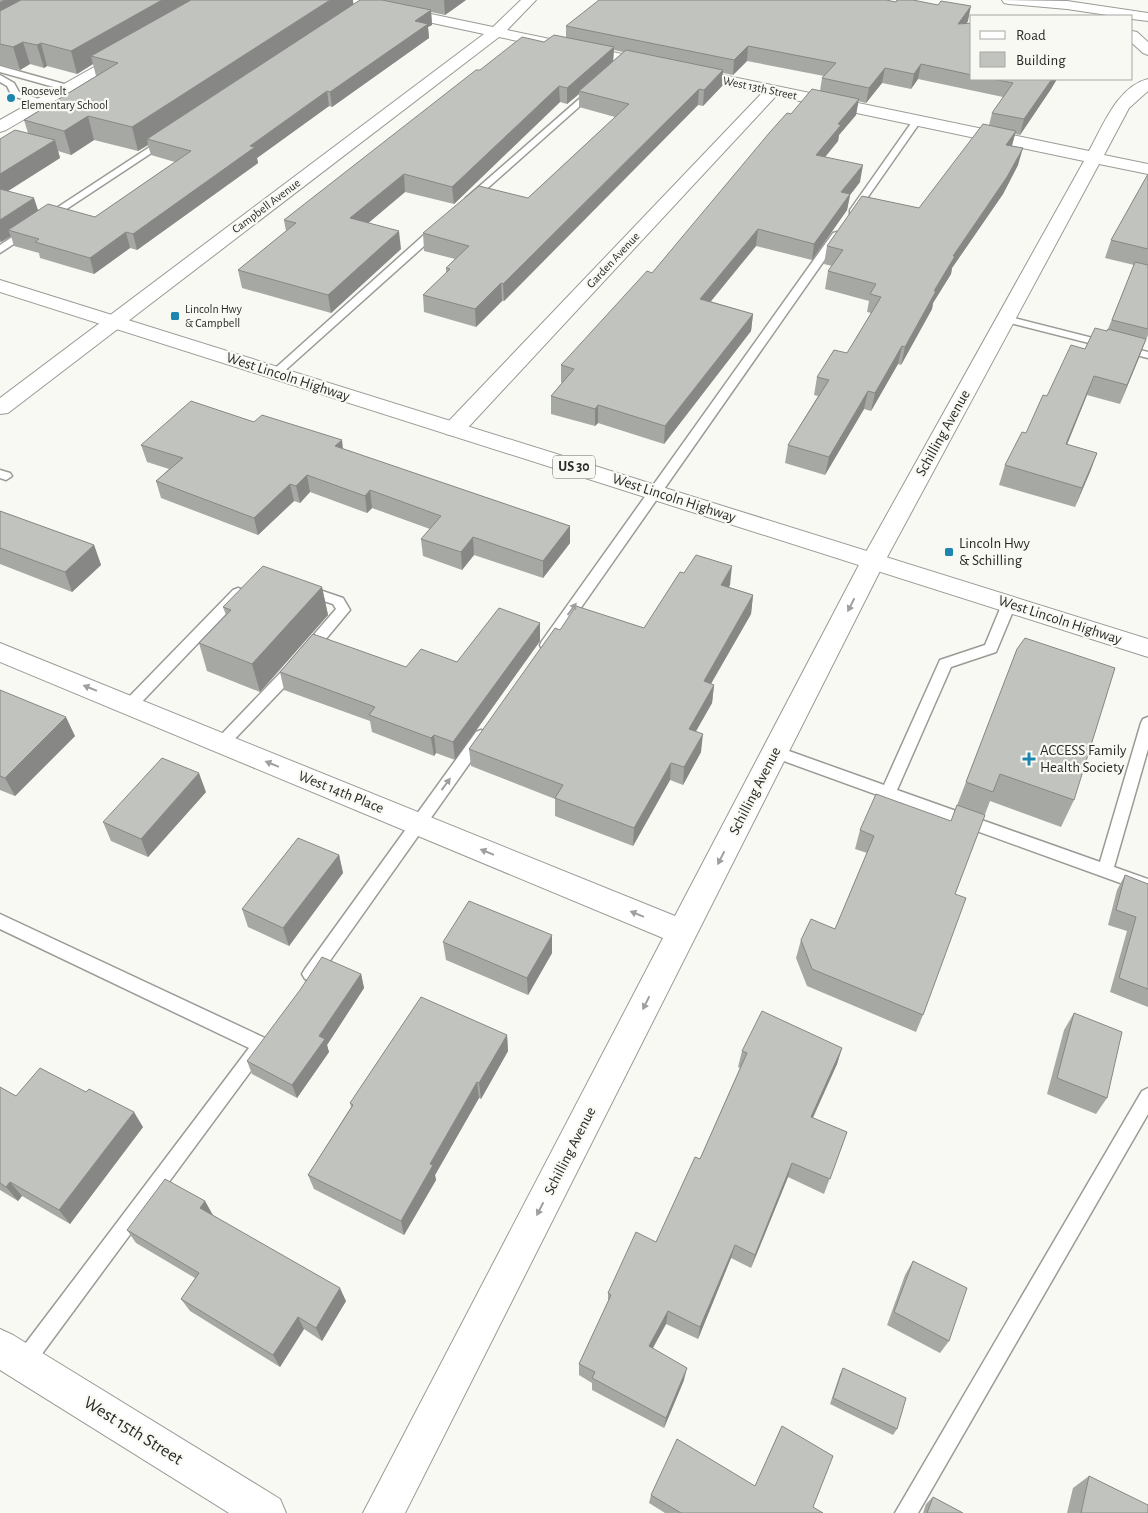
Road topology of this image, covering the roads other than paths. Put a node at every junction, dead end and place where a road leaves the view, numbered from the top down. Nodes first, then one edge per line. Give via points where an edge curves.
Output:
1 (529, 0) edge
2 (1009, 0) edge
3 (1068, 2) edge
4 (358, 4) edge
5 (1096, 15) edge
6 (1148, 17) edge
7 (496, 32) junction
8 (1133, 36) edge
9 (144, 44) edge
10 (1148, 50) edge
11 (0, 69) edge
12 (0, 78) edge
13 (604, 80) edge
14 (1148, 84) edge
15 (68, 88) junction
16 (773, 90) junction
17 (43, 102) junction
18 (918, 121) junction
19 (0, 127) edge
20 (172, 136) edge
21 (1094, 158) junction
22 (1148, 169) edge
23 (462, 206) edge
24 (448, 220) edge
25 (0, 250) edge
26 (0, 286) edge
27 (1006, 319) junction
28 (114, 322) junction
29 (1148, 355) edge
30 (276, 373) junction
31 (0, 408) edge
32 (454, 429) junction
33 (656, 493) junction
34 (873, 561) junction
35 (247, 584) edge
36 (294, 586) edge
37 (1009, 604) junction
38 (1148, 648) edge
39 (0, 652) edge
40 (540, 654) edge
41 (130, 705) junction
42 (1148, 722) edge
43 (488, 727) edge
44 (222, 743) junction
45 (775, 752) junction
46 (888, 793) junction
47 (418, 824) junction
48 (1105, 871) junction
49 (1148, 886) edge
50 (0, 921) edge
51 (682, 933) junction
52 (300, 990) edge
53 (272, 1030) edge
54 (261, 1045) junction
55 (1148, 1097) edge
56 (11, 1356) edge
57 (266, 1513) edge
58 (383, 1513) edge
59 (906, 1513) edge

1 - 7 street, Campbell Avenue
2 - 3 street
3 - 5 street
3 - 6 street
4 - 7 street, West 13th Street
7 - 16 street, West 13th Street via 622,63
7 - 28 street, Campbell Avenue
8 - 10 street
9 - 15 street
11 - 15 lane
12 - 17 lane via 11,85 9,90 15,94
13 - 23 lane
14 - 21 street, Schilling Avenue via 1122,106
15 - 17 street
16 - 18 street, West 13th Street
16 - 32 street, Garden Avenue
17 - 19 street
18 - 21 street, West 13th Street
18 - 33 lane
20 - 25 lane
21 - 22 street, West 13th Street
21 - 27 street, Schilling Avenue
24 - 30 lane
26 - 28 street, West Lincoln Highway / US 30
27 - 29 lane
27 - 34 street, Schilling Avenue
28 - 30 street, West Lincoln Highway / US 30
28 - 31 street, Campbell Avenue
30 - 32 street, West Lincoln Highway / US 30
32 - 33 street, West Lincoln Highway / US 30
33 - 34 street, West Lincoln Highway / US 30
40 -> 33 lane
34 - 37 street, West Lincoln Highway / US 30
34 -> 45 street, Schilling Avenue
35 - 41 lane
36 - 44 lane via 338,602 343,610 290,672
37 - 38 street, West Lincoln Highway / US 30
37 - 46 lane via 991,648 945,664
41 -> 39 street, West 14th Place
41 - 44 street, West 14th Place
42 - 48 lane
47 -> 43 lane
47 -> 44 street, West 14th Place
45 - 46 lane
45 -> 51 street, Schilling Avenue
46 - 48 lane
51 -> 47 street, West 14th Place
47 - 52 lane
48 - 49 lane
50 - 54 lane
51 -> 58 street, Schilling Avenue
53 - 54 lane
54 - 56 lane
55 - 59 lane
56 - 57 street, West 15th Street

